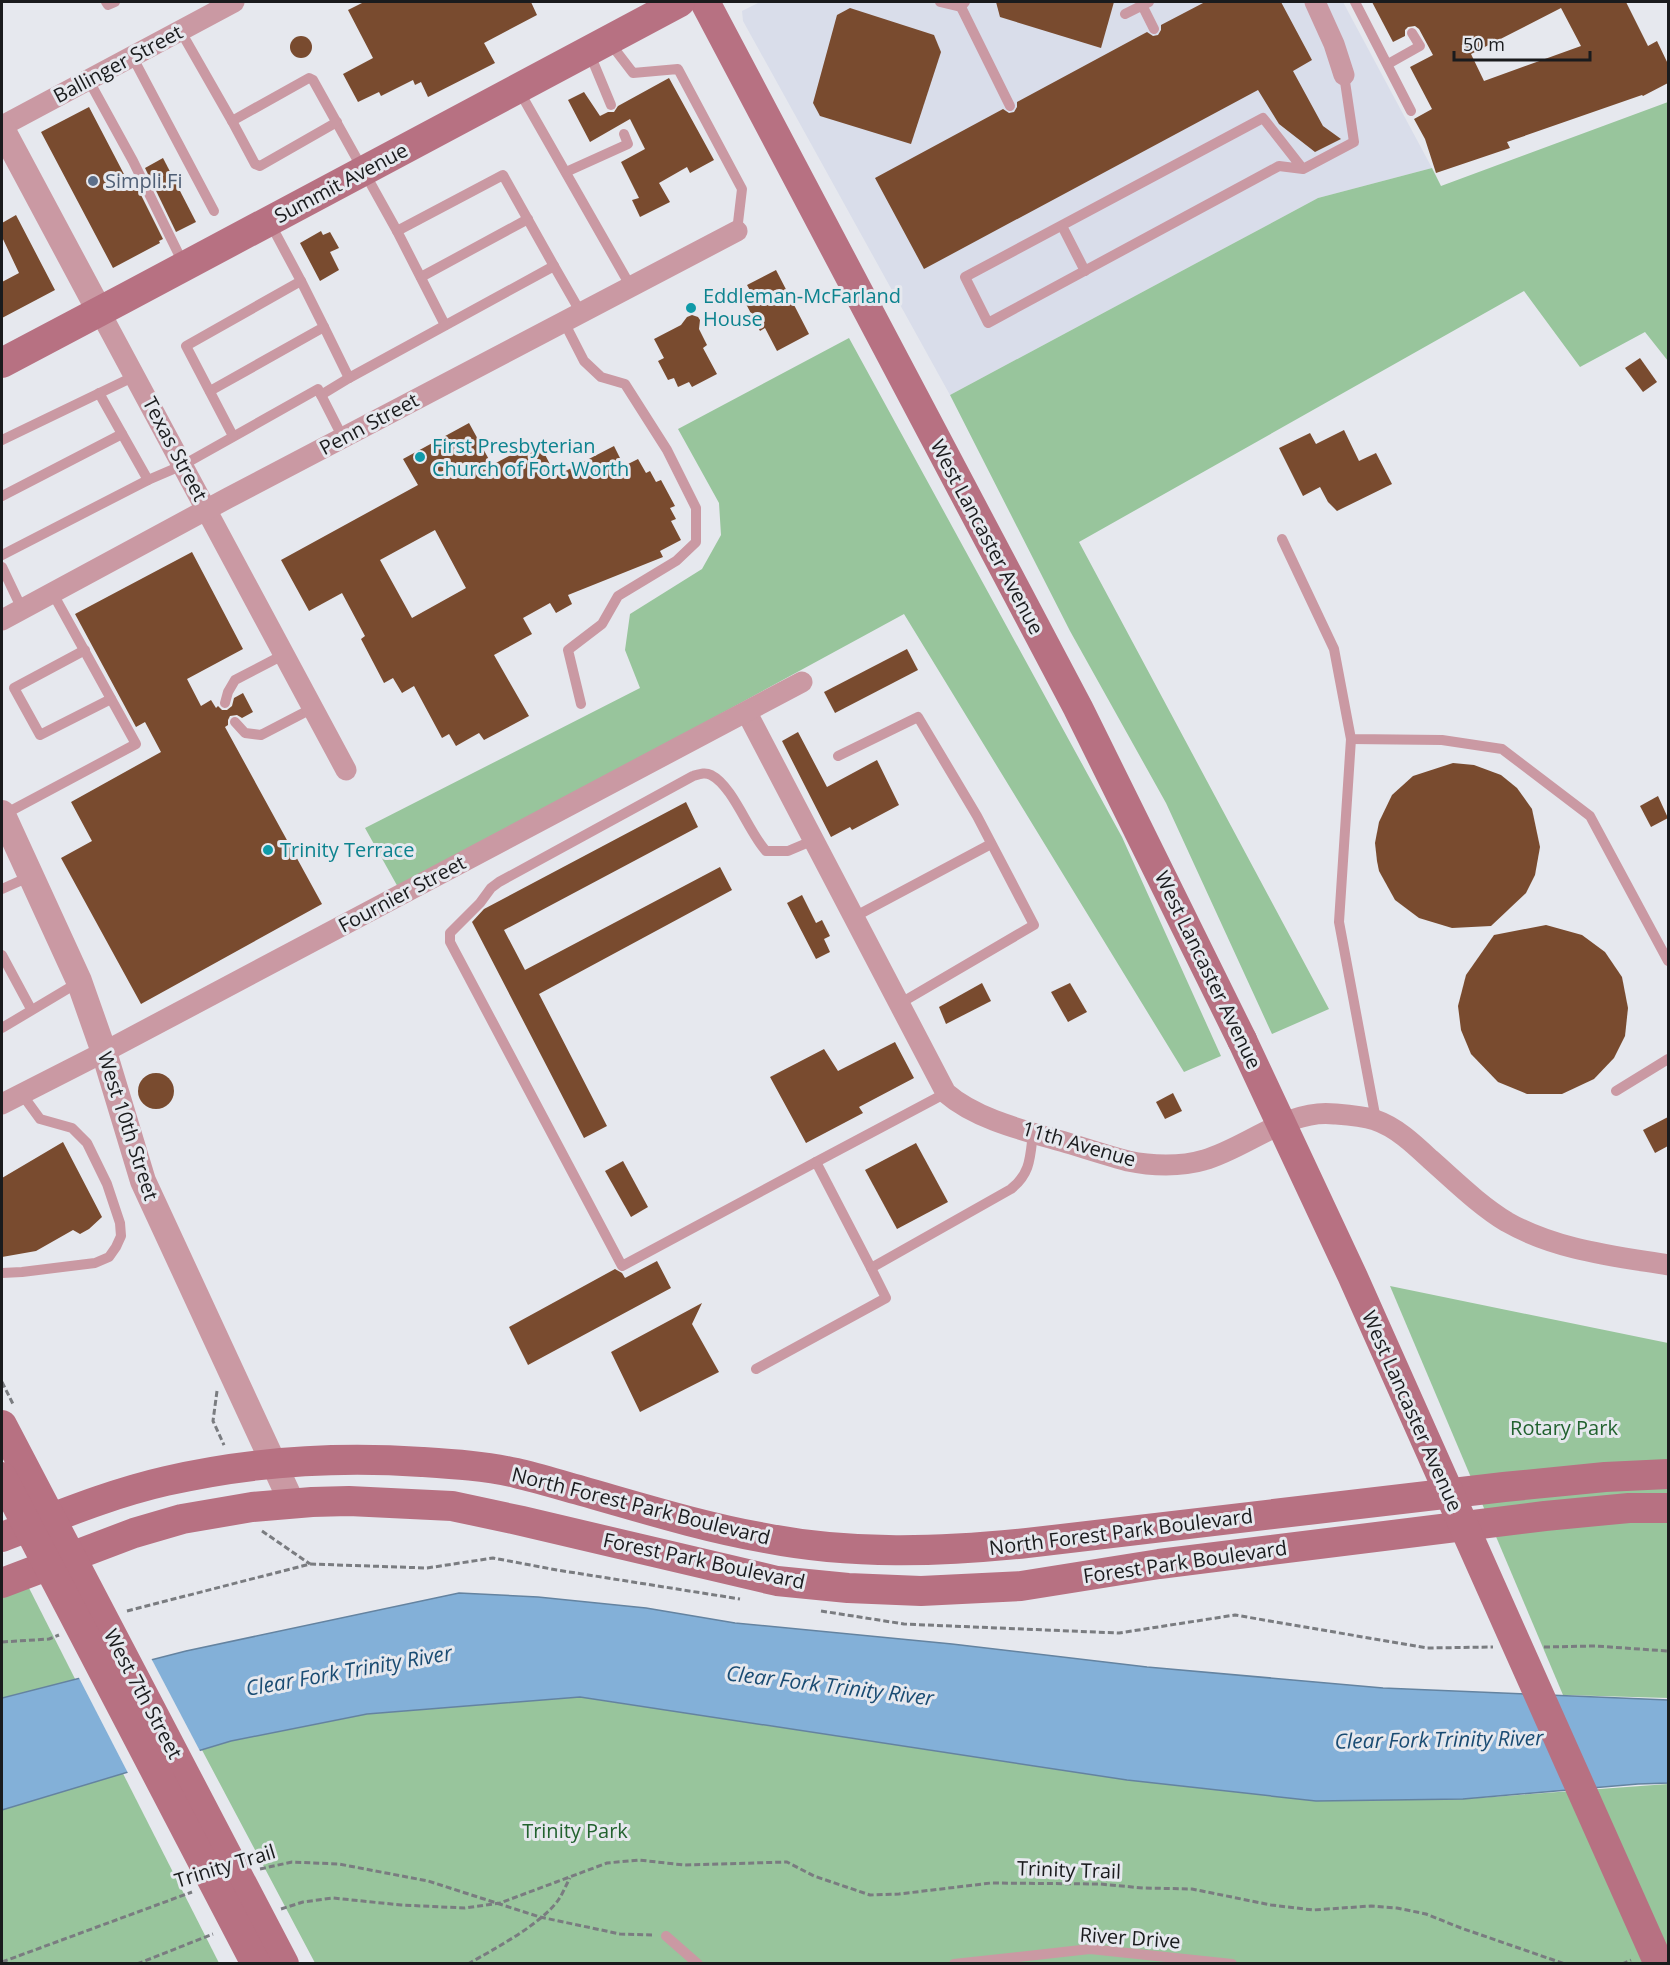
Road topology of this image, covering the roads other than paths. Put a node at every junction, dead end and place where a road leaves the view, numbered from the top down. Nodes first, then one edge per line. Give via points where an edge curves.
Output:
1 (106, 2) edge
2 (115, 2) edge
3 (234, 2) edge
4 (680, 2) edge
5 (705, 2) edge
6 (940, 2) edge
7 (1315, 2) edge
8 (1355, 2) edge
9 (1146, 3) edge
10 (963, 4) edge
11 (1125, 14) dead end
12 (1154, 29) dead end
13 (180, 30) junction
14 (1412, 33) dead end
15 (598, 45) junction
16 (132, 56) junction
17 (1388, 64) junction
18 (1344, 75) joint
19 (88, 79) junction
20 (518, 88) junction
21 (611, 105) dead end
22 (1010, 106) dead end
23 (1411, 111) dead end
24 (232, 121) junction
25 (337, 122) junction
26 (2, 128) edge
27 (624, 134) dead end
28 (1304, 169) junction
29 (364, 170) junction
30 (566, 172) junction
31 (214, 211) dead end
32 (528, 219) junction
33 (269, 221) junction
34 (1062, 226) junction
35 (397, 231) junction
36 (737, 231) joint
37 (185, 266) junction
38 (554, 266) junction
39 (1086, 271) junction
40 (421, 277) junction
41 (301, 281) junction
42 (631, 287) junction
43 (100, 312) junction
44 (572, 318) junction
45 (445, 325) junction
46 (324, 327) junction
47 (2, 363) edge
48 (135, 376) junction
49 (349, 378) junction
50 (210, 391) junction
51 (99, 393) junction
52 (321, 395) junction
53 (122, 434) junction
54 (233, 436) junction
55 (343, 438) junction
56 (2, 441) edge
57 (183, 465) junction
58 (148, 480) junction
59 (2, 496) edge
60 (207, 509) junction
61 (1282, 539) dead end
62 (2, 555) edge
63 (2, 567) edge
64 (52, 592) junction
65 (22, 609) junction
66 (2, 620) edge
67 (84, 650) junction
68 (285, 654) junction
69 (802, 682) dead end
70 (111, 699) junction
71 (225, 703) dead end
72 (581, 704) dead end
73 (314, 708) junction
74 (747, 713) junction
75 (234, 722) dead end
76 (1352, 739) junction
77 (838, 756) dead end
78 (346, 770) dead end
79 (2, 814) edge
80 (814, 840) junction
81 (991, 844) junction
82 (31, 876) junction
83 (2, 889) edge
84 (854, 917) junction
85 (2, 955) edge
86 (1668, 962) edge
87 (79, 981) junction
88 (899, 1004) junction
89 (32, 1010) junction
90 (2, 1028) edge
91 (104, 1052) junction
92 (1668, 1059) edge
93 (1616, 1091) dead end
94 (21, 1093) junction
95 (946, 1093) junction
96 (2, 1104) edge
97 (1376, 1120) junction
98 (1033, 1133) junction
99 (816, 1162) junction
100 (1668, 1265) edge
101 (871, 1268) junction
102 (2, 1273) edge
103 (756, 1369) dead end
104 (2, 1425) edge
105 (274, 1464) junction
106 (1668, 1474) edge
107 (2, 1477) edge
108 (292, 1503) junction
109 (1668, 1508) edge
110 (2, 1538) edge
111 (2, 1583) edge
112 (666, 1936) road end
113 (256, 1964) edge
114 (284, 1964) edge
115 (698, 1964) edge
116 (954, 1964) edge
117 (1232, 1964) edge
118 (1659, 1964) edge

1 - 2 lane
3 - 13 street, Ballinger Street
4 - 15 main road, Summit Avenue
5 - 118 main road, West Lancaster Avenue, bridge via 1078,708 1242,1040 1352,1275
6 - 10 lane
7 - 18 street
8 - 17 lane
9 - 11 lane
9 - 12 lane
10 - 22 lane
13 - 16 street, Ballinger Street
13 - 24 lane
14 - 17 lane via 1420,46
15 - 20 main road, Summit Avenue
15 - 21 lane
15 - 36 lane via 633,74 678,69 741,189
16 - 19 street, Ballinger Street
16 - 31 lane
17 - 23 lane
18 - 28 lane via 1354,142
19 - 26 street, Ballinger Street
19 - 37 lane
20 - 29 main road, Summit Avenue
20 - 30 lane
24 - 25 lane via 309,78
24 - 25 lane via 255,164 260,166
25 - 29 lane
26 - 43 street, Texas Street
27 - 30 lane via 628,144
28 - 34 lane via 1263,118
28 - 39 lane via 1279,166
29 - 33 main road, Summit Avenue
29 - 35 lane
30 - 42 lane
32 - 35 lane via 504,175
32 - 38 lane
32 - 40 lane
33 - 37 main road, Summit Avenue
33 - 41 lane
34 - 39 lane
34 - 39 lane via 965,277 988,323
35 - 40 lane
36 - 42 street, Penn Street
37 - 43 main road, Summit Avenue
38 - 44 lane
38 - 45 lane
40 - 45 lane
41 - 46 lane
41 - 50 lane via 186,346
42 - 44 street, Penn Street
43 - 47 main road, Summit Avenue
43 - 48 street, Texas Street
44 - 55 street, Penn Street
44 - 72 lane via 584,361 601,378 625,384 667,450 696,508 696,542 676,561 618,596 603,624 568,650
45 - 49 lane
46 - 49 lane
46 - 50 lane
48 - 51 lane
48 - 57 street, Texas Street
49 - 52 lane
50 - 54 lane
51 - 53 lane
51 - 56 lane
52 - 54 lane via 318,388
52 - 55 lane
53 - 58 lane
53 - 59 lane
54 - 57 lane
55 - 60 street, Penn Street
57 - 58 lane
57 - 60 street, Texas Street
58 - 62 lane
60 - 64 street, Penn Street
60 - 68 street, Texas Street
61 - 76 lane via 1334,650
63 - 65 lane
64 - 65 street, Penn Street
64 - 67 lane
65 - 66 street, Penn Street
67 - 70 lane
67 - 70 lane via 14,688 40,735
68 - 71 lane via 236,681
68 - 73 street, Texas Street
69 - 74 street, Fournier Street
70 - 79 lane via 136,744
73 - 75 lane via 261,735 245,733
73 - 78 street, Texas Street
74 - 80 street, 11th Avenue
74 - 91 street, Fournier Street
76 - 86 lane via 1442,740 1502,749 1590,816
76 - 97 lane via 1339,922
77 - 81 lane via 918,717
79 - 82 street, West 10th Street
80 - 84 street, 11th Avenue
80 - 99 lane via 789,851 766,851 713,776 693,776 490,888 450,933 450,942 622,1266
81 - 84 lane
81 - 88 lane via 1034,925
82 - 83 lane
82 - 87 street, West 10th Street
84 - 88 street, 11th Avenue
85 - 89 lane
87 - 89 lane
87 - 91 street, West 10th Street
88 - 95 street, 11th Avenue
89 - 90 lane
91 - 94 street, Fournier Street
91 - 105 street, West 10th Street via 143,1181
92 - 93 lane
94 - 96 street, Fournier Street
94 - 102 lane via 40,1119 72,1128 87,1143 107,1184 121,1236 109,1257 95,1263
95 - 98 street, 11th Avenue via 977,1113
95 - 99 lane
97 - 98 street, 11th Avenue via 1313,1113 1221,1155 1183,1164 1128,1161
97 - 100 street, 11th Avenue via 1410,1141 1508,1222 1564,1245
98 - 101 lane via 1027,1171 1021,1181
99 - 101 lane
101 - 103 lane via 886,1298
104 - 114 main road, West 7th Street, bridge
105 - 106 main road, North Forest Park Boulevard via 388,1460 482,1468 516,1473 664,1515 765,1538 909,1551 1018,1544 1504,1487
105 - 108 street, West 10th Street
105 - 110 main road, North Forest Park Boulevard via 165,1481
107 - 113 main road, West 7th Street, bridge
108 - 109 main road, Forest Park Boulevard via 349,1501 452,1506 777,1581 921,1591 1021,1586 1159,1564 1545,1516
108 - 111 main road, Forest Park Boulevard via 219,1512 153,1527
112 - 115 lane
116 - 117 lane, River Drive via 1090,1949

